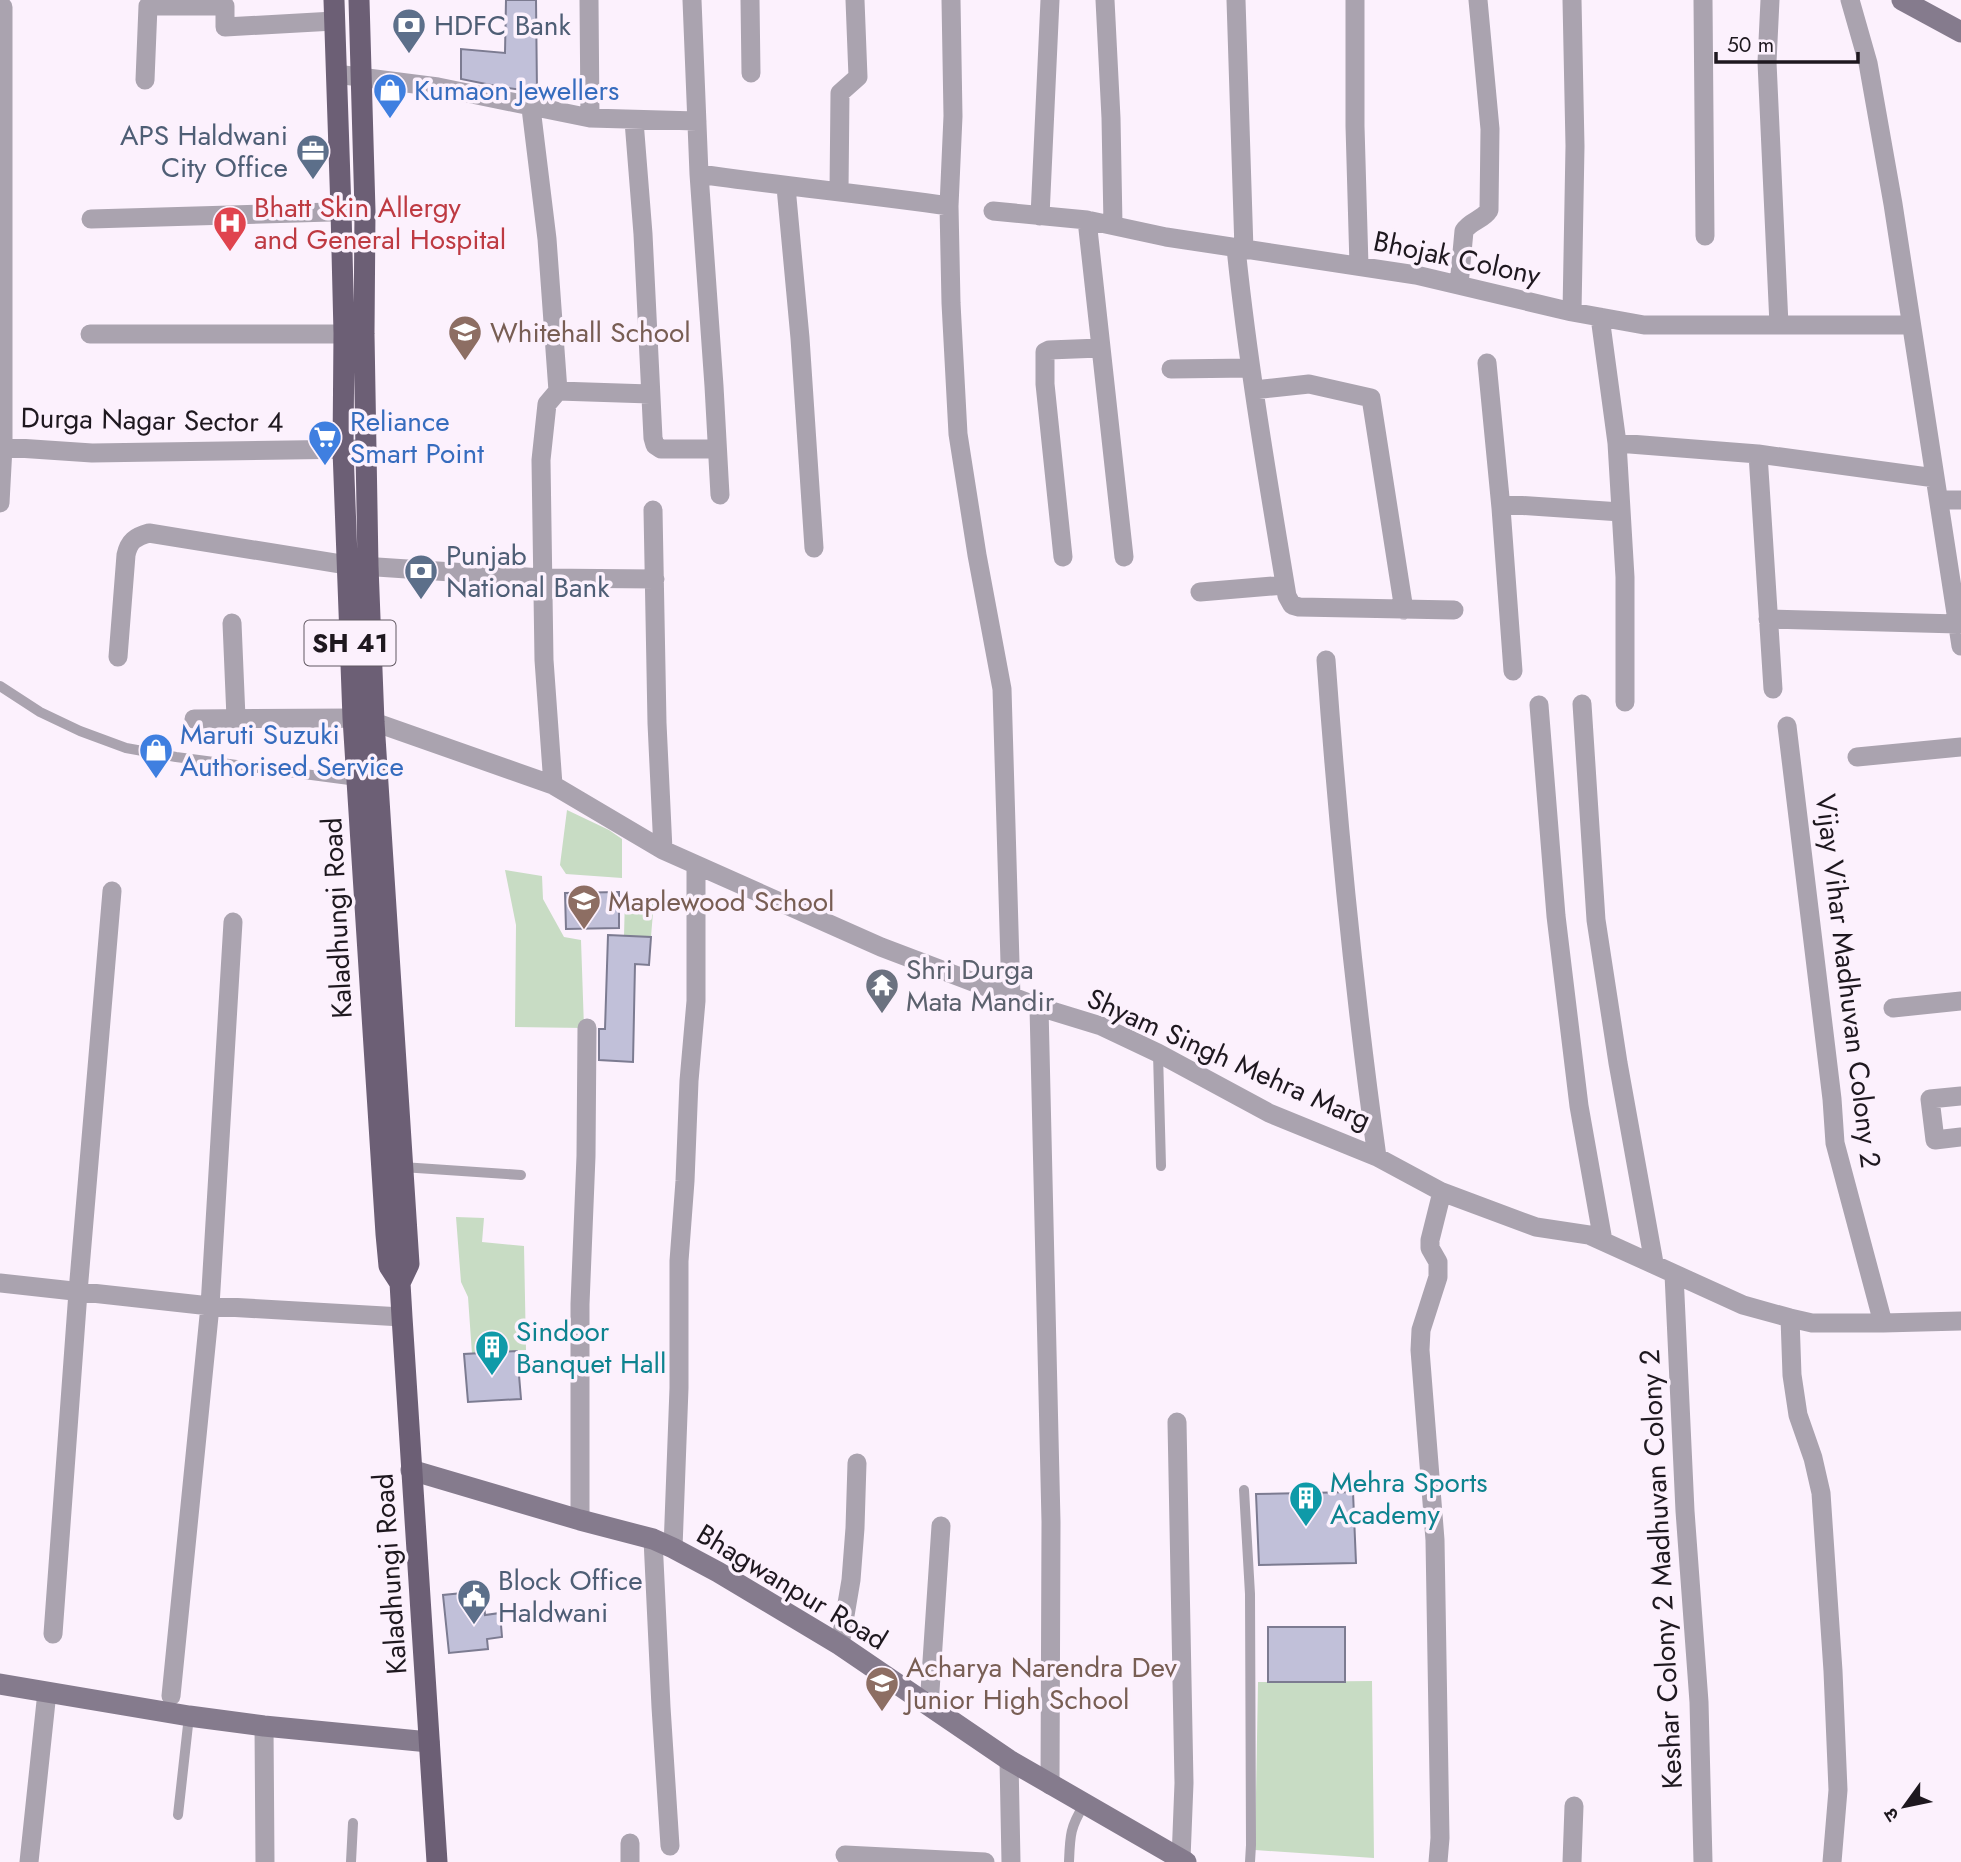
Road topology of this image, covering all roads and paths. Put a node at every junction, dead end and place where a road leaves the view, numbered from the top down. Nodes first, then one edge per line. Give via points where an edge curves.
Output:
1 (334, 0) edge
2 (359, 0) edge
3 (589, 0) edge
4 (692, 0) edge
5 (751, 0) edge
6 (855, 0) edge
7 (951, 0) edge
8 (1050, 0) edge
9 (1105, 0) edge
10 (1236, 0) edge
11 (1355, 0) edge
12 (1478, 0) edge
13 (1572, 0) edge
14 (1703, 0) edge
15 (1770, 0) edge
16 (1850, 0) edge
17 (1902, 0) edge
18 (3, 6) dead end
19 (334, 22) junction
20 (1961, 32) edge
21 (751, 73) dead end
22 (336, 74) junction
23 (362, 78) junction
24 (145, 79) dead end
25 (531, 108) junction
26 (590, 118) junction
27 (634, 121) junction
28 (696, 121) junction
29 (699, 174) junction
30 (786, 187) junction
31 (839, 191) junction
32 (949, 206) junction
33 (341, 211) junction
34 (365, 211) junction
35 (993, 211) dead end
36 (1040, 216) junction
37 (91, 219) dead end
38 (1087, 220) junction
39 (1113, 225) junction
40 (1705, 236) dead end
41 (1240, 249) junction
42 (1359, 266) junction
43 (1459, 285) junction
44 (1572, 312) junction
45 (1600, 317) junction
46 (1779, 325) junction
47 (1911, 325) junction
48 (90, 334) dead end
49 (354, 334) junction
50 (1100, 348) junction
51 (1487, 363) dead end
52 (1250, 368) junction
53 (1171, 369) dead end
54 (1254, 390) junction
55 (558, 391) junction
56 (650, 394) junction
57 (1617, 443) junction
58 (3, 447) junction
59 (368, 449) junction
60 (716, 449) junction
61 (343, 450) junction
62 (1758, 454) junction
63 (1936, 478) junction
64 (720, 495) dead end
65 (1940, 500) junction
66 (1961, 500) edge
67 (0, 503) edge
68 (1501, 504) junction
69 (653, 510) dead end
70 (1621, 512) junction
71 (814, 548) dead end
72 (1063, 557) dead end
73 (1124, 557) dead end
74 (347, 565) junction
75 (369, 566) junction
76 (542, 578) junction
77 (655, 579) junction
78 (1285, 584) junction
79 (1200, 592) dead end
80 (1404, 610) junction
81 (1454, 610) dead end
82 (1768, 619) junction
83 (232, 624) dead end
84 (1958, 624) junction
85 (1961, 646) edge
86 (118, 657) dead end
87 (1326, 660) dead end
88 (1513, 671) dead end
89 (0, 686) edge
90 (1773, 689) dead end
91 (1625, 702) dead end
92 (1582, 704) dead end
93 (1539, 705) dead end
94 (236, 718) junction
95 (194, 719) dead end
96 (364, 720) junction
97 (1787, 726) dead end
98 (1961, 747) edge
99 (1857, 757) dead end
100 (357, 780) junction
101 (553, 785) junction
102 (663, 850) junction
103 (696, 865) junction
104 (112, 891) dead end
105 (233, 922) dead end
106 (377, 943) junction
107 (1011, 997) junction
108 (1961, 1002) edge
109 (1039, 1007) junction
110 (1893, 1008) dead end
111 (587, 1028) dead end
112 (1158, 1053) junction
113 (1961, 1096) edge
114 (1961, 1138) edge
115 (1377, 1157) junction
116 (1161, 1166) dead end
117 (402, 1167) junction
118 (521, 1175) dead end
119 (1442, 1192) junction
120 (1604, 1241) junction
121 (1654, 1263) junction
122 (1674, 1273) junction
123 (0, 1283) edge
124 (400, 1283) junction
125 (78, 1293) junction
126 (210, 1306) junction
127 (402, 1317) junction
128 (1790, 1318) junction
129 (1961, 1321) edge
130 (1883, 1323) junction
131 (1177, 1422) dead end
132 (857, 1463) dead end
133 (411, 1470) junction
134 (1244, 1490) dead end
135 (580, 1520) junction
136 (941, 1527) dead end
137 (663, 1544) junction
138 (53, 1634) dead end
139 (840, 1645) junction
140 (0, 1684) edge
141 (47, 1692) junction
142 (171, 1696) dead end
143 (929, 1706) junction
144 (189, 1716) junction
145 (264, 1726) junction
146 (429, 1742) junction
147 (1009, 1760) junction
148 (1050, 1785) junction
149 (1084, 1805) junction
150 (1574, 1807) dead end
151 (178, 1815) dead end
152 (353, 1823) dead end
153 (670, 1846) dead end
154 (845, 1855) dead end
155 (1183, 1861) edge
156 (29, 1862) edge
157 (265, 1862) edge
158 (351, 1862) edge
159 (437, 1862) edge
160 (985, 1862) edge
161 (1011, 1862) edge
162 (1069, 1862) edge
163 (1250, 1862) edge
164 (1438, 1862) edge
165 (1572, 1862) edge
166 (1703, 1862) edge
167 (1832, 1862) edge

1 - 19 main road, Kaladhungi Road / SH 41
2 - 23 main road, Kaladhungi Road / SH 41
3 - 26 street
4 - 28 street
5 - 21 street
6 - 31 street via 858,77 840,93
7 - 32 street
8 - 36 street
9 - 39 street
10 - 41 street
11 - 42 street
12 - 43 street via 1490,129 1489,210 1464,231
13 - 44 street
14 - 40 street
15 - 46 street via 1767,62
16 - 47 street via 1868,63
17 - 20 street
18 - 58 street
19 - 22 main road, Kaladhungi Road / SH 41
19 - 24 street via 225,27 225,6 148,6
22 - 23 street
22 - 33 main road, Kaladhungi Road / SH 41
23 - 25 street
23 - 34 main road, Kaladhungi Road / SH 41
25 - 26 street
25 - 55 street
26 - 27 street
27 - 28 street
27 - 56 street
28 - 29 street
29 - 30 street
29 - 60 street
30 - 31 street
30 - 71 street
31 - 32 street
32 - 107 street via 958,434 1002,689
33 - 34 street
33 - 37 street
33 - 49 main road, Kaladhungi Road / SH 41
34 - 49 main road, Kaladhungi Road / SH 41
35 - 36 street, Bhojak Colony
36 - 38 street, Bhojak Colony
38 - 39 street, Bhojak Colony
38 - 50 street
39 - 41 street, Bhojak Colony
41 - 42 street, Bhojak Colony
41 - 52 street
42 - 43 street, Bhojak Colony
43 - 44 street, Bhojak Colony
44 - 45 street, Bhojak Colony
45 - 46 street, Bhojak Colony via 1644,325
45 - 57 street
46 - 47 street, Bhojak Colony
47 - 63 street
48 - 49 street
49 - 59 main road, Kaladhungi Road / SH 41
49 - 61 main road, Kaladhungi Road / SH 41
50 - 72 street via 1045,352
50 - 73 street
51 - 68 street
52 - 53 street
52 - 54 street
54 - 78 street
54 - 80 street via 1309,384 1371,398
55 - 56 street
55 - 76 street via 547,404 541,460
56 - 60 street via 654,445 661,449
57 - 62 street
57 - 70 street
58 - 61 street, Durga Nagar Sector 4 via 92,453
58 - 67 street
59 - 61 street, Durga Nagar Sector 4
59 - 75 main road, Kaladhungi Road / SH 41
60 - 64 street
61 - 74 main road, Kaladhungi Road / SH 41
62 - 63 street
62 - 82 street
63 - 65 street
65 - 66 street
65 - 84 street
68 - 70 street
68 - 88 street
69 - 77 street
70 - 91 street
74 - 75 street
74 - 86 street via 149,533 138,536 128,544 126,555
74 - 96 main road, Kaladhungi Road / SH 41
75 - 76 street
75 - 96 main road, Kaladhungi Road / SH 41
76 - 77 street
76 - 101 street
77 - 102 street
78 - 79 street
78 - 80 street via 1292,605 1299,607
80 - 81 street
82 - 84 street
82 - 90 street
83 - 94 street
84 - 85 street
87 - 115 street via 1336,813
89 - 100 lane via 40,712 126,748
92 - 121 street via 1595,920
93 - 120 street via 1579,1106
94 - 95 street, Shyam Singh Mehra Marg
94 - 96 street, Shyam Singh Mehra Marg
96 - 100 main road, Kaladhungi Road / SH 41
96 - 101 street, Shyam Singh Mehra Marg
96 - 106 main road, Kaladhungi Road / SH 41
97 - 130 street, Vijay Vihar Madhuvan Colony 2 via 1835,1143
98 - 99 street
100 - 106 main road, Kaladhungi Road / SH 41
101 - 102 street, Shyam Singh Mehra Marg
102 - 103 street, Shyam Singh Mehra Marg
103 - 107 street, Shyam Singh Mehra Marg via 881,947
103 - 137 street via 696,1001 679,1261 680,1388
104 - 125 street
105 - 126 street
106 - 117 main road, Kaladhungi Road / SH 41
106 - 124 main road, Kaladhungi Road / SH 41 via 388,1255
107 - 109 street, Shyam Singh Mehra Marg
108 - 110 street
109 - 112 street, Shyam Singh Mehra Marg via 1101,1026
109 - 148 street via 1051,1522
111 - 135 street
112 - 115 street, Shyam Singh Mehra Marg via 1269,1113
112 - 116 lane
113 - 114 street via 1930,1099 1935,1140
115 - 119 street, Shyam Singh Mehra Marg
117 - 118 lane
117 - 124 main road, Kaladhungi Road / SH 41 via 409,1264
119 - 120 street, Shyam Singh Mehra Marg via 1536,1227
119 - 164 street via 1430,1240 1438,1278 1421,1330 1420,1350 1435,1540
120 - 121 street, Shyam Singh Mehra Marg
121 - 122 street, Shyam Singh Mehra Marg
122 - 128 street, Shyam Singh Mehra Marg via 1743,1305
122 - 166 street, Keshar Colony 2 Madhuvan Colony 2 via 1699,1702
123 - 125 street
124 - 127 main road, Kaladhungi Road / SH 41
125 - 126 street
125 - 138 street
126 - 127 street
126 - 142 street
127 - 133 main road, Kaladhungi Road / SH 41
128 - 130 street, Shyam Singh Mehra Marg via 1812,1323
128 - 167 street via 1798,1415 1821,1493 1838,1790
129 - 130 street, Shyam Singh Mehra Marg
131 - 155 street
132 - 139 street via 851,1580
133 - 135 street, Bhagwanpur Road
133 - 146 main road, Kaladhungi Road / SH 41
134 - 163 lane via 1250,1594
135 - 137 street, Bhagwanpur Road
136 - 143 street
137 - 139 street, Bhagwanpur Road
137 - 153 street via 661,1707
139 - 143 street, Bhagwanpur Road
140 - 141 street
141 - 144 street
141 - 156 street
143 - 147 street, Bhagwanpur Road
144 - 145 street
144 - 151 lane
145 - 146 street
145 - 157 street
146 - 159 main road, Kaladhungi Road / SH 41
147 - 148 street, Bhagwanpur Road
147 - 161 street
148 - 149 street, Bhagwanpur Road
149 - 155 street, Bhagwanpur Road
149 - 162 lane via 1073,1822
150 - 165 street
152 - 158 lane
154 - 160 street

